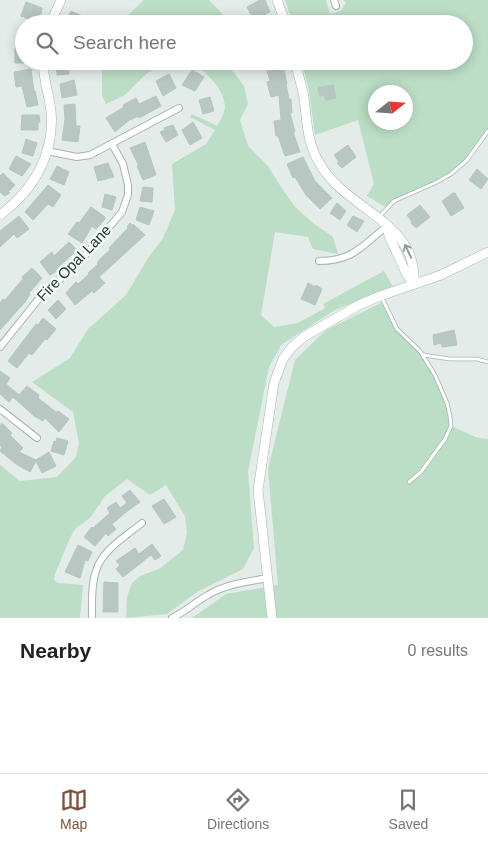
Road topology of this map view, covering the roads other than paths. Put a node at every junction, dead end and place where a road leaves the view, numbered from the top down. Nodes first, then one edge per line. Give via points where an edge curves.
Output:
1 (61, 0) edge
2 (277, 0) edge
3 (54, 15) edge
4 (283, 15) edge
5 (45, 70) edge
6 (297, 70) edge
7 (179, 108) dead end
8 (488, 131) edge
9 (112, 144) junction
10 (47, 151) junction
11 (0, 215) edge
12 (379, 218) junction
13 (387, 226) junction
14 (488, 252) edge
15 (319, 261) dead end
16 (414, 284) junction
17 (380, 296) junction
18 (0, 347) edge
19 (423, 355) junction
20 (488, 362) edge
21 (0, 409) edge
22 (37, 438) dead end
23 (409, 482) dead end
24 (142, 523) dead end
25 (268, 578) junction
26 (92, 618) edge
27 (172, 618) edge
28 (272, 618) edge

1 - 3 main road
2 - 4 main road
5 - 10 main road via 52,120
6 - 12 main road via 308,135 319,164 339,188
7 - 9 street
8 - 12 lane via 467,160 451,174 394,201
9 - 10 street via 83,156
9 - 18 street, Fire Opal Lane via 123,164 128,185 122,212 82,259 47,290
10 - 11 main road via 30,187
12 - 13 main road
13 - 15 street via 354,254 340,260
13 - 16 main road via 407,275
14 - 16 main road via 458,268
16 - 17 main road
17 - 19 lane via 397,329
17 - 25 main road via 305,336 287,353 276,374 258,490
19 - 20 lane
19 - 23 lane via 444,397 451,426 422,472
21 - 22 street
24 - 26 street via 99,563 93,584
25 - 27 street via 220,589
25 - 28 main road

